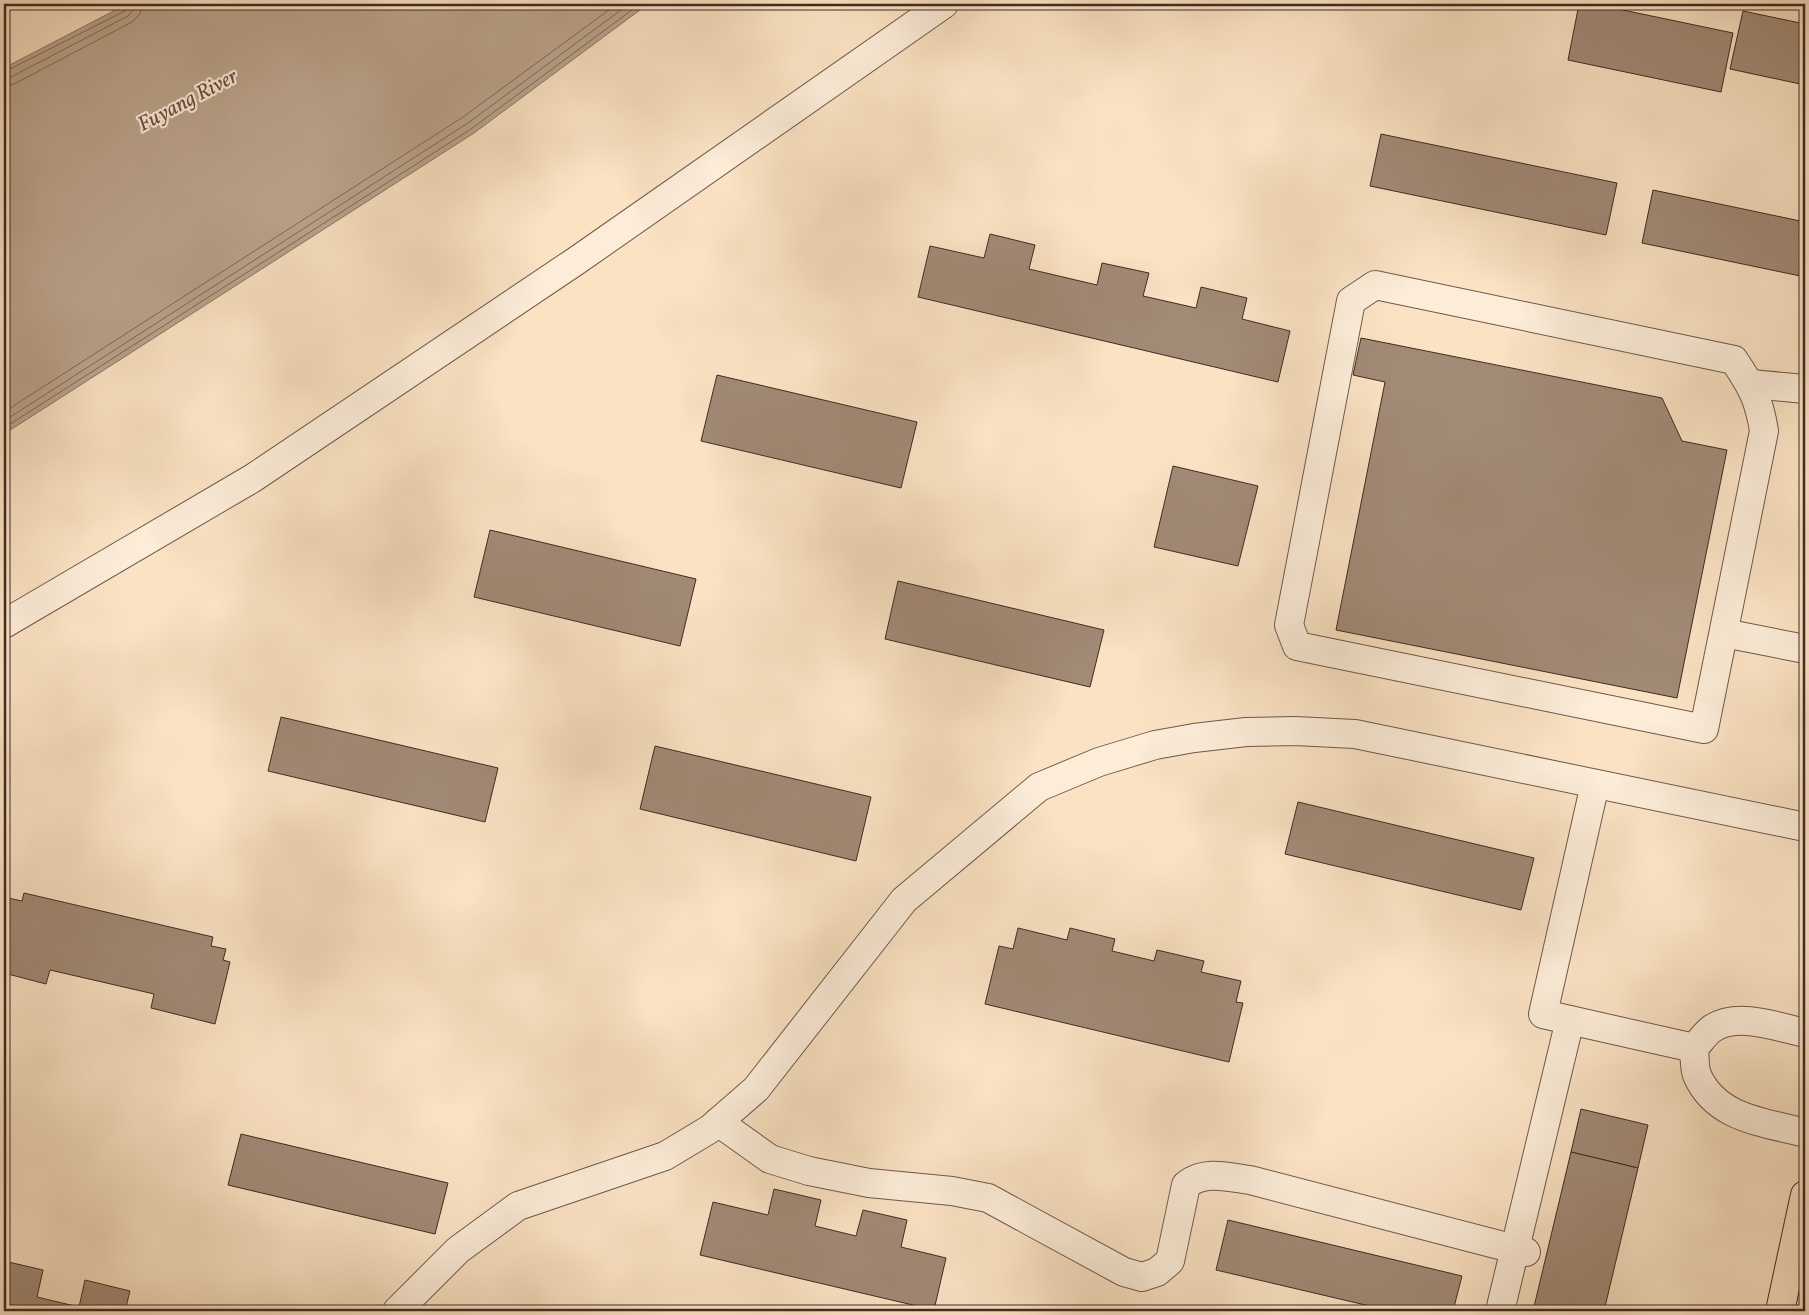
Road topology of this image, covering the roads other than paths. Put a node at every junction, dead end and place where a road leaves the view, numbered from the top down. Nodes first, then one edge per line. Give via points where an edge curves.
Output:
1 (944, 4) edge
2 (1751, 384) junction
3 (1805, 389) edge
4 (4, 624) edge
5 (1724, 633) junction
6 (1805, 649) edge
7 (1595, 784) junction
8 (1805, 827) edge
9 (1570, 1020) junction
10 (1805, 1033) edge
11 (1694, 1048) junction
12 (718, 1122) junction
13 (1805, 1133) edge
14 (1805, 1195) edge
15 (1520, 1250) junction
16 (397, 1311) edge
17 (1500, 1311) edge
18 (1780, 1311) edge

1 - 4 street via 584,255 253,478
2 - 3 street
2 - 5 street via 1760,405 1764,431
2 - 5 street via 1734,360 1375,285 1351,301 1289,625 1297,646 1704,729
5 - 6 street
7 - 8 street
7 - 9 street via 1543,1014
7 - 12 street via 1356,734 1295,731 1194,738 1155,745 1099,762 1039,787 904,900 756,1088
9 - 11 street
9 - 15 street
10 - 11 street via 1752,1022 1732,1022 1713,1028
11 - 13 street via 1697,1074 1717,1104 1735,1114
12 - 15 street via 770,1160 809,1171 869,1183 988,1198 1124,1272 1142,1277 1157,1272 1170,1261 1186,1185 1209,1175 1250,1180
12 - 16 street via 665,1156 518,1206 458,1250
14 - 18 main road
15 - 17 street

